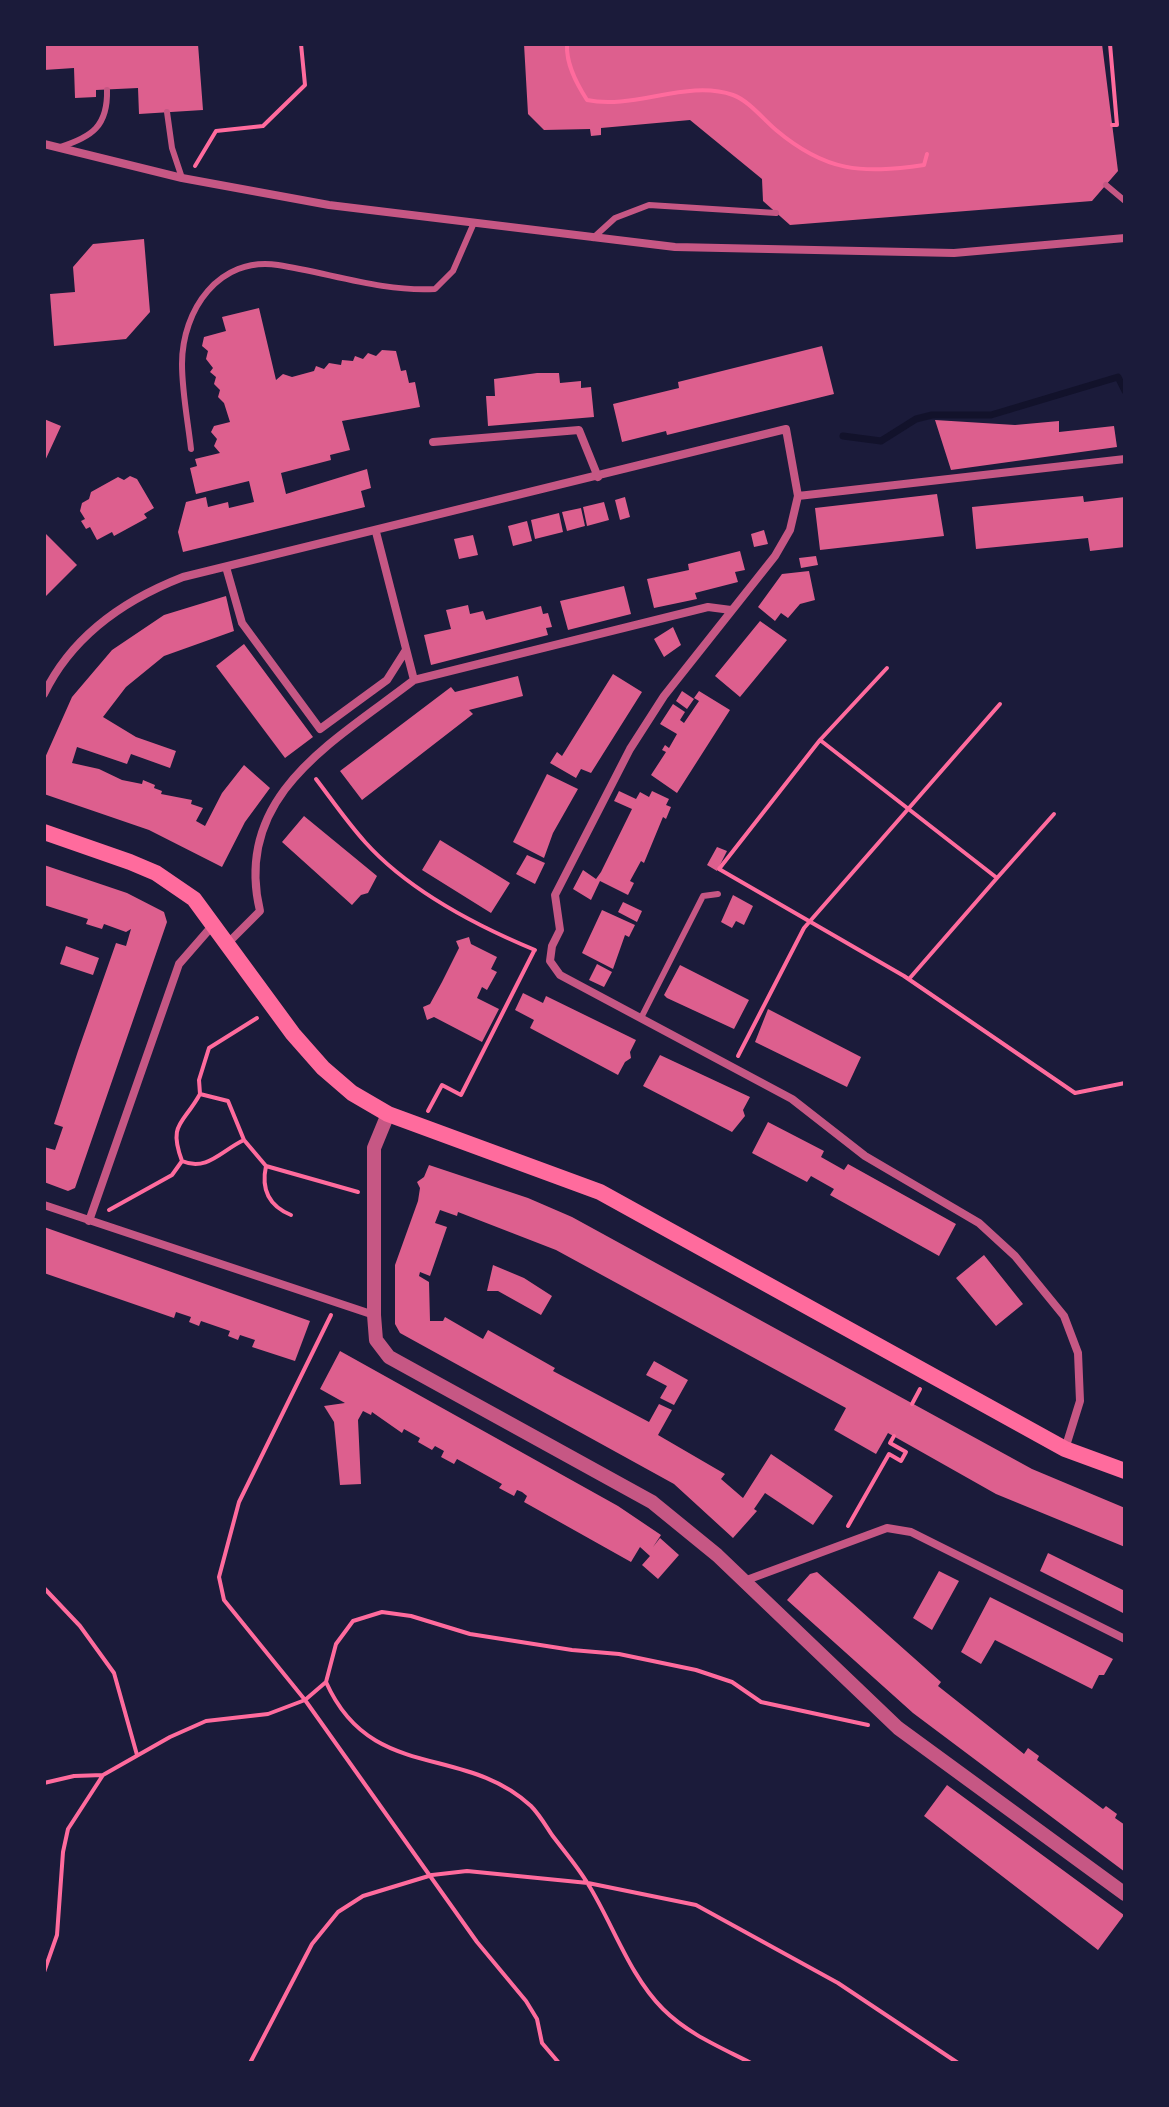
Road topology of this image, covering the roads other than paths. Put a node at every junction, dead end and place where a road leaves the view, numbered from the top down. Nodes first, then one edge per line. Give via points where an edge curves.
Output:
1 (107, 90) dead end
2 (167, 112) dead end
3 (44, 144) edge
4 (57, 148) junction
5 (185, 178) junction
6 (1106, 185) dead end
7 (1125, 201) edge
8 (776, 213) dead end
9 (473, 225) junction
10 (593, 238) junction
11 (1125, 238) edge
12 (433, 442) dead end
13 (191, 449) dead end
14 (1125, 459) edge
15 (598, 477) junction
16 (798, 496) junction
17 (376, 532) junction
18 (226, 567) junction
19 (731, 610) junction
20 (406, 650) junction
21 (414, 680) junction
22 (44, 694) edge
23 (44, 832) edge
24 (718, 894) dead end
25 (214, 925) junction
26 (228, 943) junction
27 (641, 1018) junction
28 (388, 1114) junction
29 (44, 1205) edge
30 (89, 1221) junction
31 (374, 1315) junction
32 (1065, 1449) junction
33 (1125, 1471) edge
34 (744, 1581) junction
35 (1125, 1639) edge
36 (1125, 1894) edge

1 - 4 lane via 107,110 88,139
2 - 5 lane via 172,148
3 - 4 street
4 - 5 street
5 - 9 street
6 - 7 lane
8 - 10 lane via 649,205 615,218
9 - 10 street
9 - 13 lane via 453,271 435,289 409,290 275,264 227,272 199,300 182,363
10 - 11 street via 675,247 954,253
12 - 15 street via 579,430
14 - 16 street
15 - 16 street via 786,429
15 - 17 street
16 - 19 street via 790,530 775,556
17 - 18 street
17 - 20 street
18 - 20 street via 242,623 320,729 387,680
18 - 22 street via 183,577 120,606 75,647
19 - 21 street via 708,607
19 - 27 street via 664,696 600,804 555,895 560,930 550,961 560,975
20 - 21 street
21 - 26 street via 305,764 285,787 259,837 253,884 260,911
23 - 25 main road via 156,873 194,899
24 - 27 lane via 703,896
25 - 26 main road
25 - 30 street via 179,964
26 - 28 main road via 323,1068
27 - 32 street via 792,1099 865,1156 979,1223 1038,1281 1064,1316 1078,1353 1080,1401
28 - 31 street via 374,1148
28 - 32 main road via 600,1192
29 - 30 street
30 - 31 street
31 - 34 street via 376,1340 389,1357 652,1502
32 - 33 main road
34 - 35 street via 887,1528 911,1532
34 - 36 street via 898,1728

